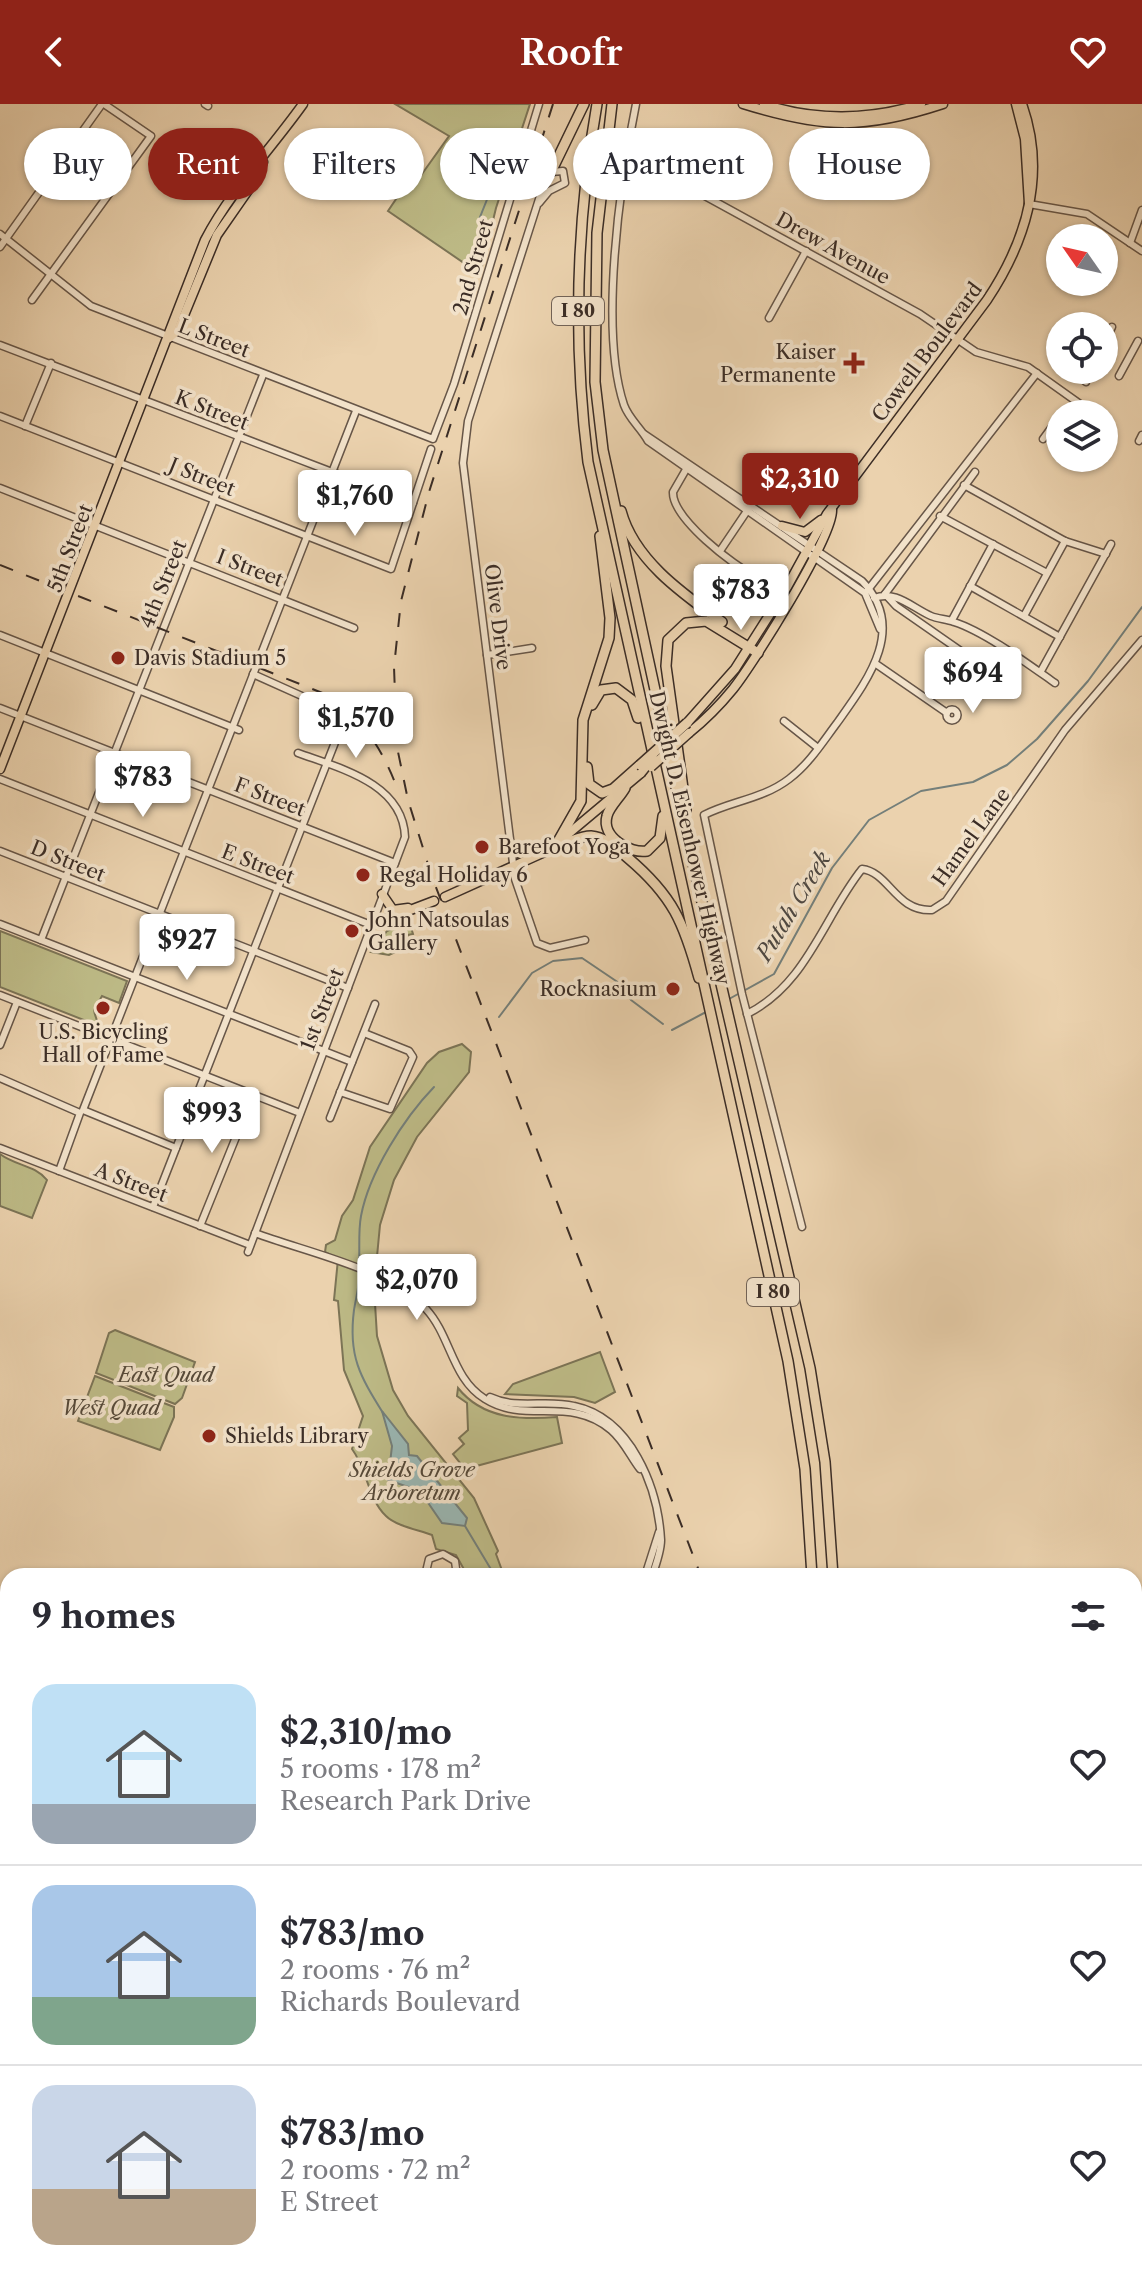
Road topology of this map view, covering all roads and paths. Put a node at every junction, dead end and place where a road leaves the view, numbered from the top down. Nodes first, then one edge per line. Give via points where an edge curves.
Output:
1 (103, 104) edge
2 (303, 104) edge
3 (539, 104) edge
4 (584, 104) edge
5 (597, 104) edge
6 (612, 104) edge
7 (636, 104) edge
8 (743, 104) edge
9 (764, 104) edge
10 (943, 104) edge
11 (1016, 104) edge
12 (1022, 104) edge
13 (917, 105) edge
14 (632, 128) edge
15 (557, 160) edge
16 (557, 171) edge
17 (557, 186) edge
18 (540, 200) edge
19 (542, 200) edge
20 (622, 200) edge
21 (712, 200) edge
22 (539, 203) junction
23 (1029, 204) junction
24 (1142, 210) edge
25 (3, 236) edge
26 (1130, 243) junction
27 (0, 247) edge
28 (806, 251) junction
29 (1142, 251) edge
30 (52, 275) junction
31 (32, 300) dead end
32 (769, 318) dead end
33 (169, 338) junction
34 (957, 340) junction
35 (1138, 341) dead end
36 (0, 345) edge
37 (51, 363) junction
38 (1037, 373) junction
39 (263, 375) junction
40 (1119, 376) dead end
41 (145, 400) junction
42 (1070, 400) edge
43 (356, 411) junction
44 (0, 416) edge
45 (25, 426) junction
46 (1046, 435) edge
47 (238, 437) junction
48 (435, 438) joint
49 (1043, 439) dead end
50 (431, 449) dead end
51 (603, 450) junction
52 (120, 463) junction
53 (688, 466) junction
54 (975, 472) dead end
55 (332, 473) junction
56 (964, 485) junction
57 (0, 488) edge
58 (214, 499) junction
59 (413, 503) junction
60 (749, 508) junction
61 (830, 512) junction
62 (940, 516) junction
63 (600, 518) junction
64 (96, 525) junction
65 (782, 526) junction
66 (308, 536) junction
67 (1065, 541) junction
68 (993, 544) junction
69 (1111, 544) dead end
70 (720, 551) junction
71 (812, 551) junction
72 (1106, 554) junction
73 (189, 562) junction
74 (1047, 573) junction
75 (970, 586) junction
76 (787, 587) junction
77 (867, 591) junction
78 (885, 594) junction
79 (283, 598) junction
80 (873, 599) junction
81 (1024, 616) junction
82 (952, 620) junction
83 (354, 628) dead end
84 (0, 635) edge
85 (1060, 637) junction
86 (1142, 640) edge
87 (532, 648) dead end
88 (755, 648) junction
89 (45, 654) junction
90 (487, 655) junction
91 (1016, 657) junction
92 (876, 664) junction
93 (1041, 671) junction
94 (253, 674) junction
95 (1055, 683) dead end
96 (139, 690) junction
97 (0, 708) edge
98 (947, 713) dead end
99 (21, 716) junction
100 (784, 721) dead end
101 (688, 728) joint
102 (236, 729) junction
103 (649, 740) junction
104 (818, 748) junction
105 (114, 753) junction
106 (298, 753) dead end
107 (326, 764) junction
108 (0, 769) edge
109 (640, 769) junction
110 (0, 779) edge
111 (625, 788) junction
112 (208, 790) junction
113 (664, 809) junction
114 (90, 814) junction
115 (301, 826) junction
116 (686, 833) junction
117 (553, 847) junction
118 (0, 851) edge
119 (513, 851) junction
120 (183, 852) junction
121 (395, 863) junction
122 (514, 869) junction
123 (65, 877) junction
124 (277, 888) junction
125 (382, 894) junction
126 (445, 897) dead end
127 (434, 901) dead end
128 (424, 905) junction
129 (159, 914) junction
130 (0, 924) edge
131 (371, 925) junction
132 (41, 940) junction
133 (585, 940) dead end
134 (252, 951) junction
135 (134, 977) junction
136 (348, 988) junction
137 (0, 995) edge
138 (707, 996) junction
139 (17, 1002) junction
140 (375, 1004) dead end
141 (228, 1014) junction
142 (747, 1014) junction
143 (364, 1033) junction
144 (110, 1039) junction
145 (0, 1045) edge
146 (323, 1051) junction
147 (352, 1062) junction
148 (204, 1076) junction
149 (0, 1078) edge
150 (340, 1092) junction
151 (253, 1095) junction
152 (82, 1112) junction
153 (300, 1113) junction
154 (330, 1118) dead end
155 (0, 1148) edge
156 (176, 1148) junction
157 (59, 1171) junction
158 (153, 1207) junction
159 (200, 1226) junction
160 (802, 1227) dead end
161 (255, 1233) junction
162 (249, 1248) joint
163 (659, 1532) junction
164 (426, 1568) edge
165 (456, 1568) edge
166 (648, 1568) edge
167 (654, 1568) edge
168 (812, 1568) edge
169 (832, 1568) edge

1 - 25 street
1 - 30 street via 151,136
2 - 33 main road, 5th Street via 211,228
3 - 48 street, 2nd Street
4 - 15 highway
5 - 63 highway, Dwight D. Eisenhower Highway / I 80 via 578,280 579,394
6 - 51 highway, Dwight D. Eisenhower Highway / I 80 via 597,248 595,382
7 - 14 street
8 - 10 main road via 835,125 893,119
9 - 13 main road via 838,116 883,114
11 - 23 main road, Cowell Boulevard via 1025,139
12 - 23 main road, Cowell Boulevard via 1035,166
16 - 17 street, Olive Drive via 562,170 566,180
18 - 22 street, Olive Drive
19 - 22 street, Olive Drive
20 - 53 street via 615,270 616,357 625,407 644,434
21 - 28 street, Drew Avenue
22 - 90 street, Olive Drive via 464,441
23 - 26 street via 1087,214
23 - 34 main road, Cowell Boulevard via 1010,262
24 - 26 street
25 - 27 street
25 - 30 street, L Street
26 - 29 street
28 - 32 street
28 - 34 street, Drew Avenue
30 - 31 street
30 - 33 street, L Street via 91,306
33 - 39 street, L Street
33 - 41 main road, 5th Street
34 - 38 street, Drew Avenue
34 - 61 main road, Cowell Boulevard
35 - 40 street
36 - 37 street, K Street
37 - 41 street, K Street
37 - 45 street
38 - 42 street, Drew Avenue
38 - 77 street
39 - 43 street, L Street
39 - 47 street, 4th Street
41 - 47 street, K Street
41 - 52 main road, 5th Street
43 - 48 street, L Street
43 - 55 street
44 - 45 street, J Street
45 - 52 street, J Street
46 - 49 street
47 - 55 street, K Street
47 - 58 street, 4th Street
50 - 59 street
51 - 88 highway via 635,543 688,596
51 - 116 highway, Dwight D. Eisenhower Highway / I 80
52 - 58 street, J Street
52 - 64 main road, 5th Street
53 - 60 street
53 - 70 street via 673,502
54 - 56 street
55 - 59 street, K Street
55 - 66 street
56 - 62 street
56 - 67 street
57 - 64 street, I Street
58 - 66 street, J Street
58 - 73 street, 4th Street
59 - 66 street, J Street via 391,569
60 - 65 street
60 - 70 street
60 - 71 street
61 - 65 main road via 805,532
61 - 71 main road, Cowell Boulevard
62 - 68 street
62 - 78 street
63 - 103 highway, Dwight D. Eisenhower Highway / I 80
63 - 117 highway via 609,638 583,720 581,801
64 - 73 street, I Street
64 - 89 main road, 5th Street
65 - 71 street
66 - 79 street
67 - 72 street
67 - 74 street
68 - 74 street
68 - 75 street
69 - 72 street
70 - 76 street via 754,576
71 - 76 main road
71 - 77 street
71 - 88 main road
72 - 85 street
73 - 79 street, I Street
73 - 96 street, 4th Street
74 - 81 street
75 - 81 street
75 - 82 street
76 - 88 main road
77 - 80 street
78 - 80 street
78 - 82 street
78 - 91 street via 1002,678
79 - 83 street, I Street
79 - 94 street
80 - 92 street via 883,637
81 - 85 street
82 - 91 street
84 - 89 street
85 - 93 street
86 - 142 street, Hamel Lane via 1065,730 946,901 932,910 917,908 862,869 823,926 800,972
87 - 90 street
88 - 101 main road
88 - 116 highway via 702,620 678,628 666,645
89 - 96 street
89 - 99 main road, 5th Street
90 - 119 street, Olive Drive
91 - 93 street
92 - 98 street
92 - 104 street
93 - 95 street
94 - 102 street
94 - 107 street via 313,701 343,722
96 - 102 street
96 - 105 street, 4th Street
97 - 99 street, F Street
99 - 105 street, F Street
99 - 108 main road, 5th Street
100 - 104 street
101 - 109 highway, bridge
102 - 112 street
103 - 109 highway via 627,693 611,687 597,694 586,743 589,784 598,792 610,791
103 - 113 highway, Dwight D. Eisenhower Highway / I 80
104 - 142 street via 788,780 763,795 704,815
105 - 112 street, F Street
105 - 114 street, 4th Street
106 - 107 street
107 - 115 street
107 - 121 street, 1st Street via 375,783 392,805 405,830
109 - 111 main road
110 - 114 street, E Street
111 - 113 highway via 606,823 610,834 632,851 655,845
111 - 117 main road
112 - 115 street, F Street
112 - 120 street
113 - 138 highway, Dwight D. Eisenhower Highway / I 80
114 - 120 street, E Street
114 - 123 street, 4th Street
115 - 121 street, F Street
115 - 124 street
116 - 169 highway, Dwight D. Eisenhower Highway / I 80 via 810,1368 826,1473
117 - 119 main road
117 - 122 main road
117 - 138 highway via 588,836 600,838 656,881 686,931
118 - 123 street, D Street
119 - 122 street, Olive Drive
120 - 124 street, E Street
120 - 129 street
121 - 125 street, 1st Street
122 - 126 main road
122 - 133 street, Olive Drive via 537,943 550,948
123 - 129 street, D Street
123 - 132 street, 4th Street
124 - 131 street, E Street
124 - 134 street
125 - 128 main road via 393,910
125 - 131 street, 1st Street
127 - 128 main road
128 - 131 main road
129 - 134 street, D Street
129 - 135 street
130 - 132 street
131 - 136 street, 1st Street
132 - 135 street
134 - 136 street, D Street
134 - 141 street
135 - 141 street
135 - 144 street
136 - 146 street, 1st Street
137 - 139 street
138 - 168 highway, Dwight D. Eisenhower Highway / I 80 via 795,1398
139 - 144 street
139 - 145 street
140 - 143 street
141 - 146 street
141 - 148 street
142 - 160 street
143 - 147 street
143 - 150 street via 413,1057 390,1109
144 - 148 street
144 - 152 street
146 - 147 street
146 - 153 street, 1st Street
147 - 150 street
148 - 151 street
148 - 156 street
149 - 152 street
150 - 154 street
151 - 153 street
151 - 159 street
152 - 156 street
152 - 157 street
153 - 161 street, 1st Street
155 - 157 street, A Street
156 - 158 street
157 - 158 street, A Street
158 - 159 street, A Street
159 - 162 street, A Street
161 - 162 street, 1st Street
161 - 163 street via 405,1291 438,1324 464,1379 481,1397 503,1408 561,1409 594,1419 617,1436 640,1469
163 - 166 street
163 - 167 street
164 - 165 street via 438,1554 452,1558

